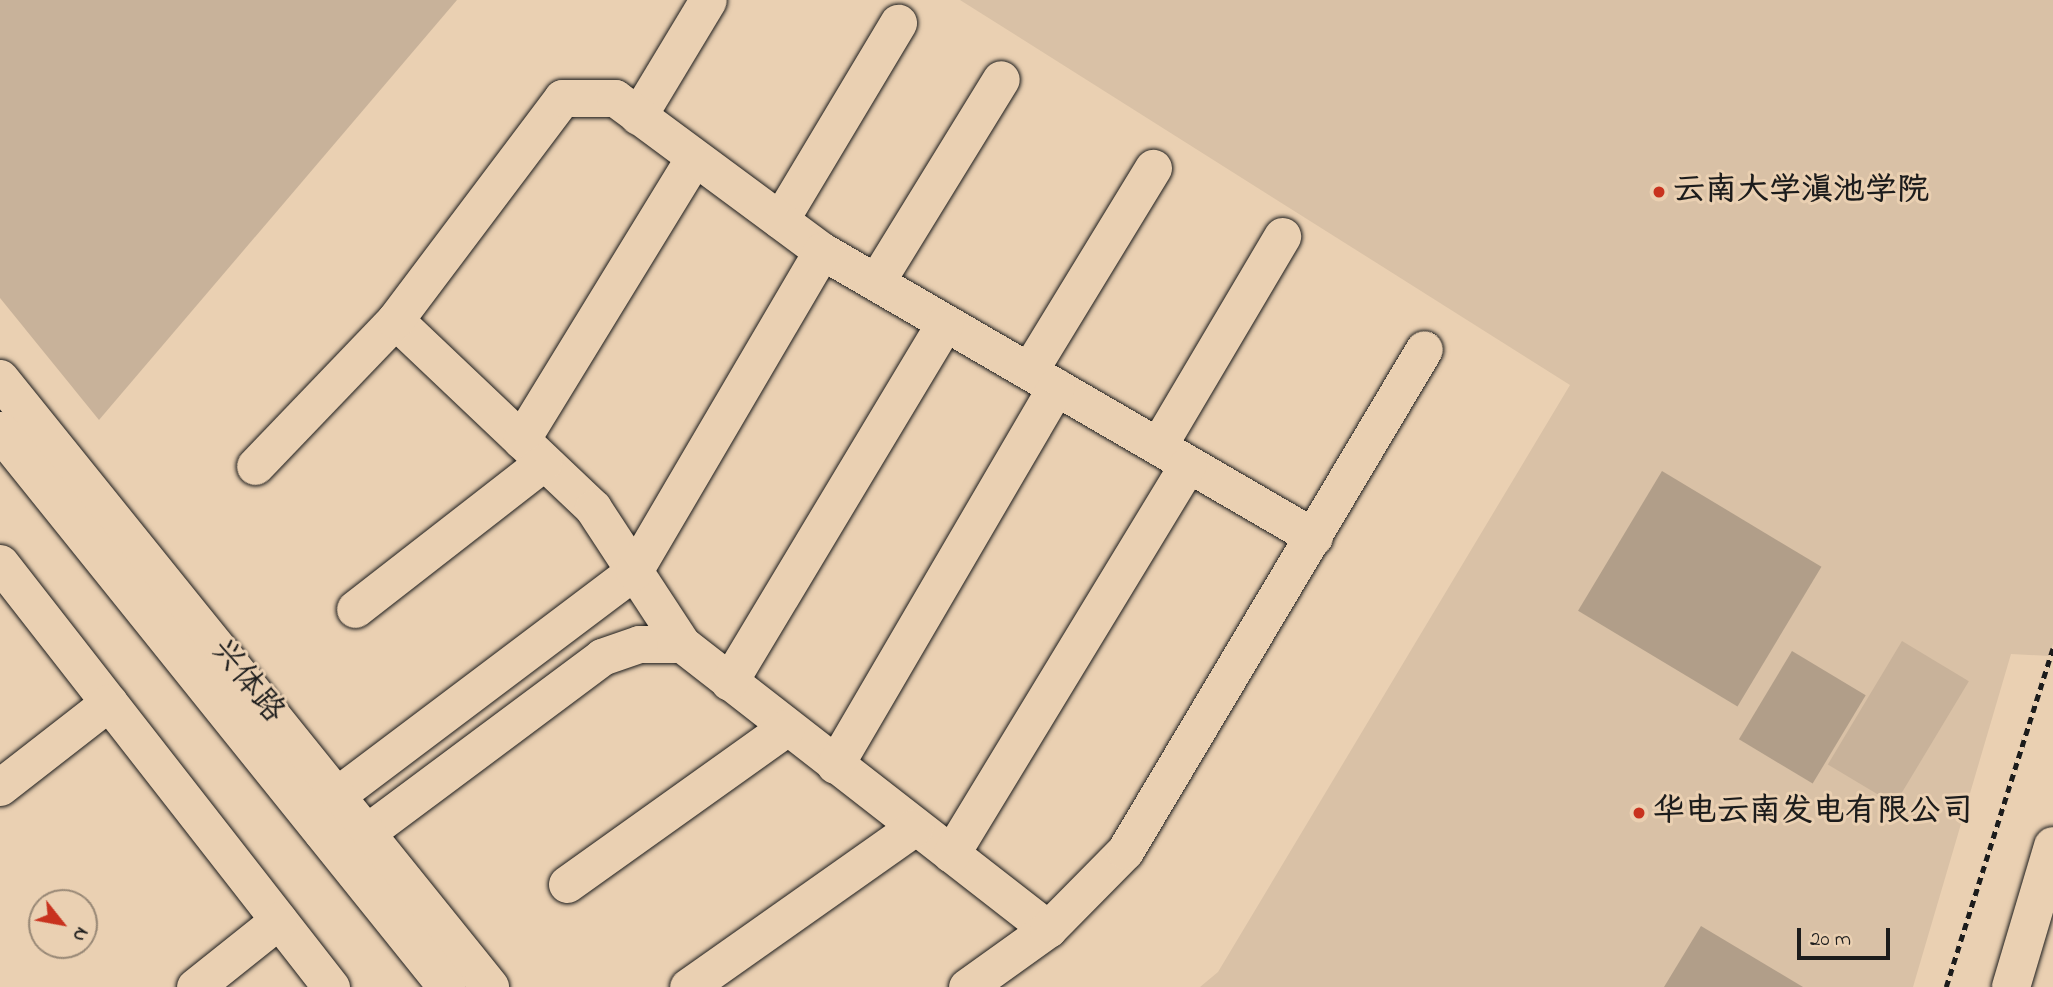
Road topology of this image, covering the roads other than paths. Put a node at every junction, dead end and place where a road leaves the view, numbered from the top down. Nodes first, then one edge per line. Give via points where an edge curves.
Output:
1 (708, 0) edge
2 (898, 23) dead end
3 (1001, 79) dead end
4 (638, 116) junction
5 (694, 158) junction
6 (1153, 168) dead end
7 (780, 220) junction
8 (1282, 236) dead end
9 (822, 251) junction
10 (876, 282) junction
11 (395, 320) junction
12 (945, 323) junction
13 (1424, 349) dead end
14 (0, 379) edge
15 (1043, 379) junction
16 (0, 431) edge
17 (533, 451) junction
18 (1173, 455) junction
19 (255, 466) dead end
20 (1314, 537) junction
21 (0, 563) edge
22 (634, 571) junction
23 (355, 609) dead end
24 (682, 644) junction
25 (729, 682) junction
26 (109, 702) junction
27 (786, 728) junction
28 (835, 765) junction
29 (0, 787) edge
30 (337, 795) junction
31 (915, 827) junction
32 (322, 832) junction
33 (367, 832) junction
34 (2053, 846) edge
35 (951, 854) junction
36 (567, 884) dead end
37 (279, 920) junction
38 (1048, 929) junction
39 (195, 987) edge
40 (331, 987) edge
41 (447, 987) edge
42 (490, 987) edge
43 (688, 987) edge
44 (967, 987) edge
45 (2011, 987) edge

1 - 4 street
2 - 7 street
3 - 10 street
4 - 5 street
4 - 11 street via 615,98 562,98
5 - 7 street
5 - 17 street
6 - 15 street
7 - 9 street
8 - 18 street
9 - 10 street
9 - 22 street
10 - 12 street
11 - 17 street
11 - 19 street
12 - 15 street
12 - 25 street
13 - 20 street
14 - 30 street, 兴体路
15 - 18 street
15 - 28 street
16 - 32 street, 兴体路
17 - 22 street via 593,508
17 - 23 street
18 - 20 street
18 - 35 street
20 - 38 street via 1125,851
21 - 26 street
22 - 24 street
22 - 30 street
24 - 25 street
24 - 33 street via 639,644 602,657
25 - 27 street
26 - 29 street
26 - 37 street
27 - 28 street
27 - 36 street
28 - 31 street
30 - 32 street
30 - 33 street, 兴体路
31 - 35 street
31 - 43 street
32 - 33 street
32 - 41 street, 兴体路
33 - 42 street, 兴体路
34 - 45 street
35 - 38 street
37 - 39 street
37 - 40 street
38 - 44 street

